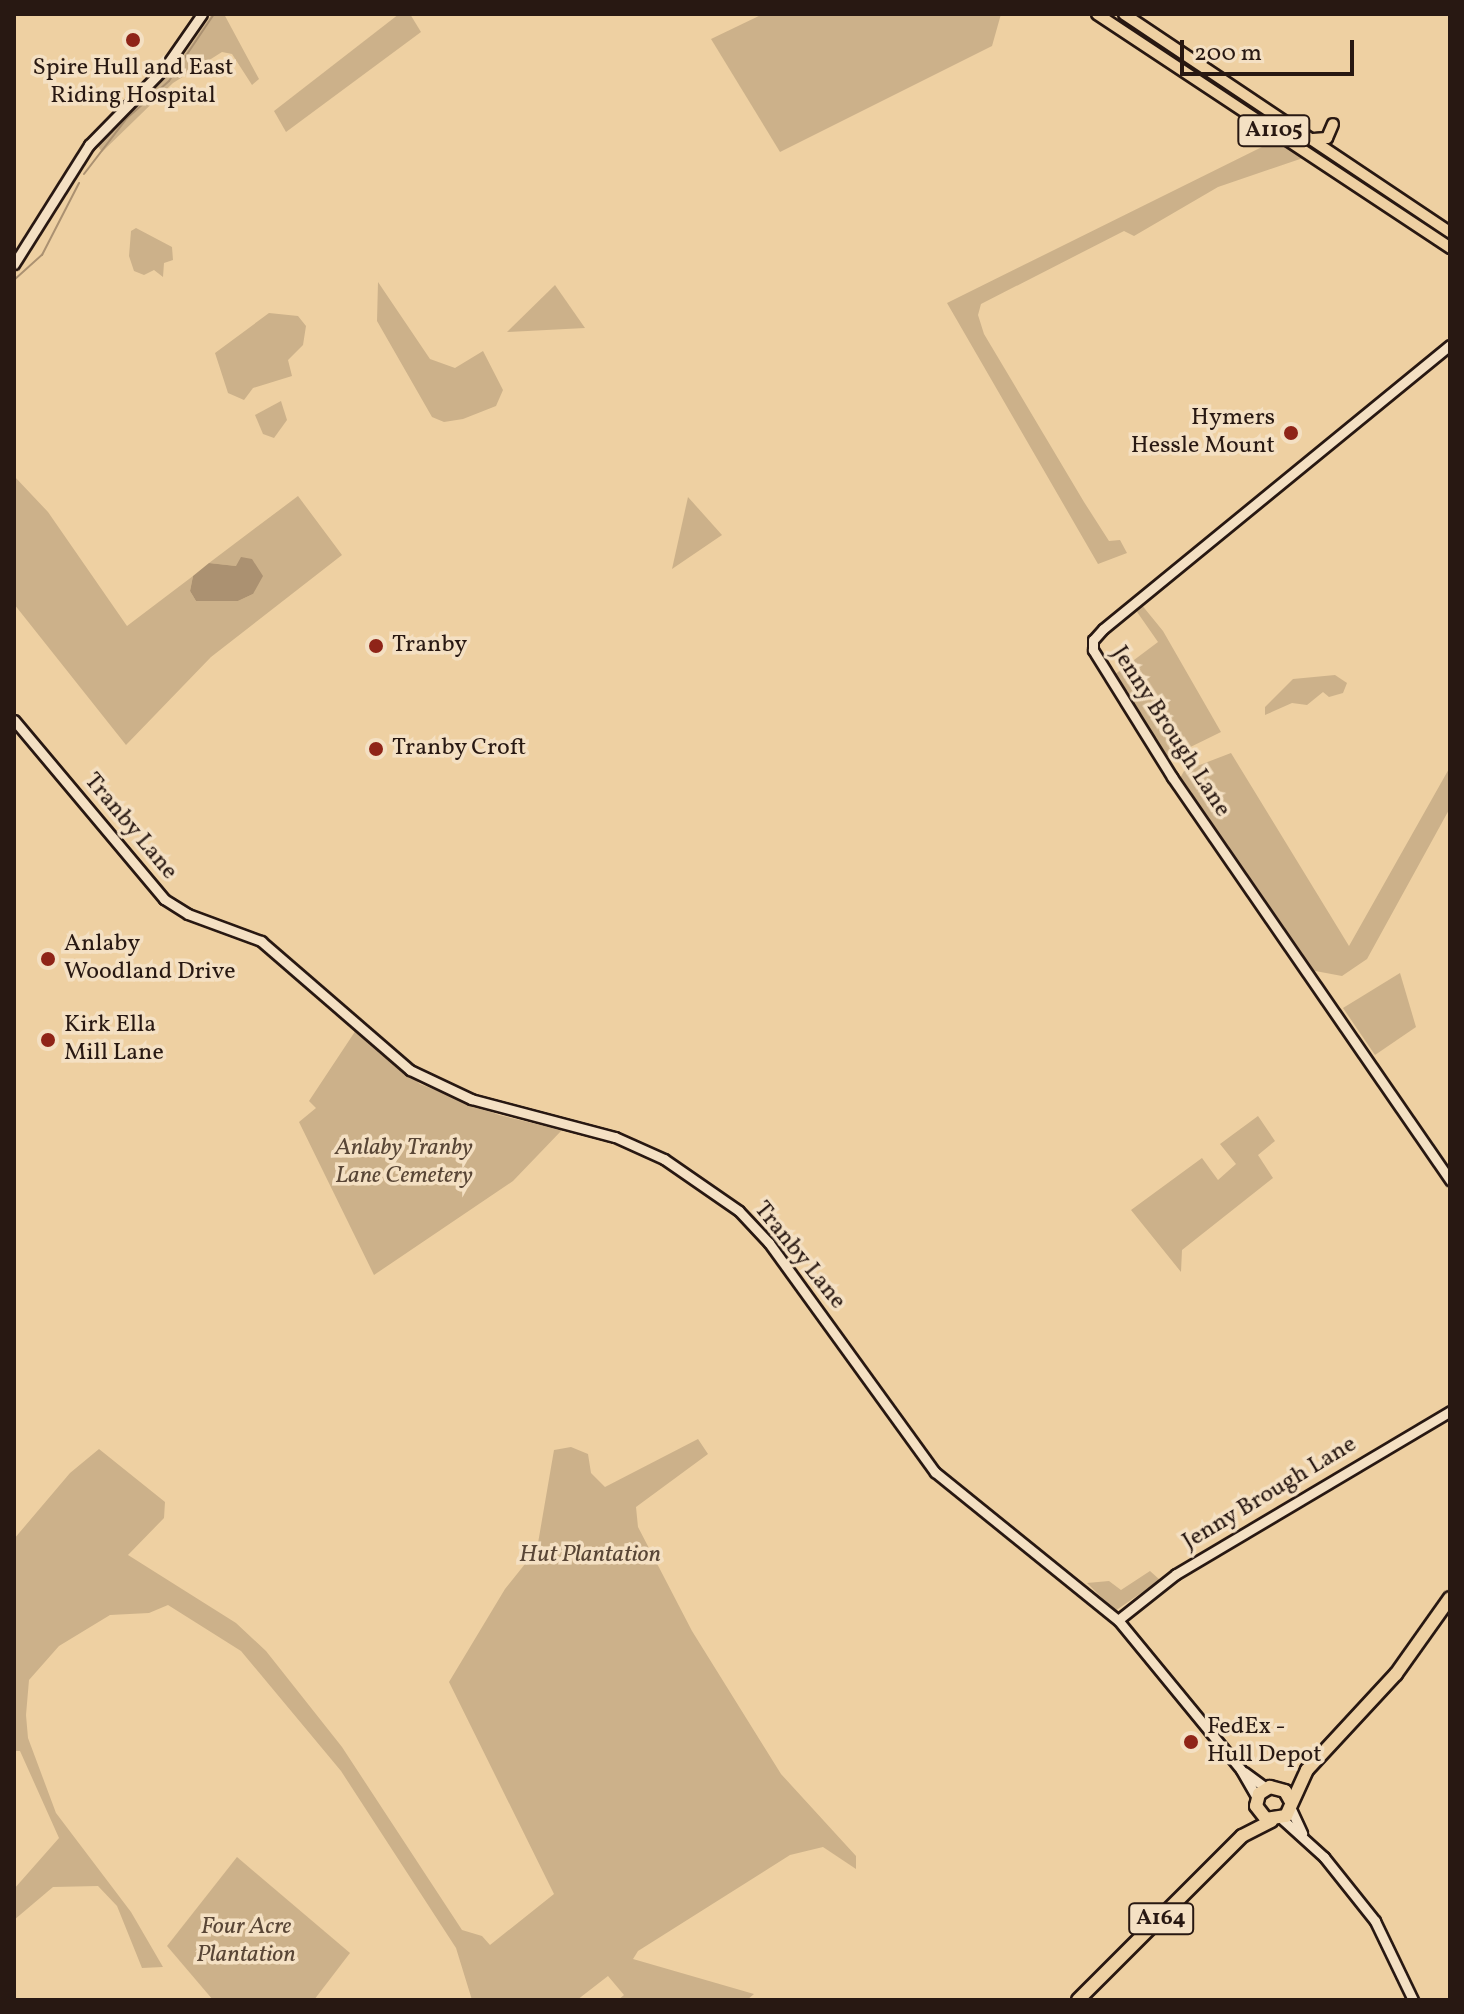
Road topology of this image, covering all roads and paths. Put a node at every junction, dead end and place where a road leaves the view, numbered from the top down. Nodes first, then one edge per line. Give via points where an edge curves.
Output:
1 (202, 14) edge
2 (1097, 14) edge
3 (1124, 14) edge
4 (1333, 124) dead end
5 (1311, 139) junction
6 (1450, 232) edge
7 (1450, 248) edge
8 (14, 264) edge
9 (1450, 345) edge
10 (14, 720) edge
11 (1450, 1180) edge
12 (1450, 1411) edge
13 (1450, 1598) edge
14 (1118, 1620) junction
15 (1307, 1770) junction
16 (1264, 1795) junction
17 (1290, 1803) junction
18 (1276, 1820) junction
19 (1303, 1835) junction
20 (1242, 1836) junction
21 (1078, 2000) edge
22 (1413, 2000) edge

1 - 8 main road via 166,66 89,145
2 - 7 main road, A1105
3 - 5 main road, A1105
4 - 5 main road via 1327,138
5 - 6 main road, A1105
9 - 11 main road, Jenny Brough Lane via 1093,640 1093,650 1172,777
10 - 14 main road, Tranby Lane via 164,899 188,914 261,941 410,1070 471,1099 615,1137 664,1159 731,1204 769,1243 935,1472
12 - 14 main road, Jenny Brough Lane via 1166,1580
13 - 15 highway, A164 via 1396,1674
14 - 16 main road, Tranby Lane
15 - 16 highway, A164
15 - 17 highway, A164
16 - 17 highway
16 - 18 highway
16 - 20 highway, A164
17 - 18 highway, A164
17 - 19 main road
18 - 19 main road
18 - 20 highway, A164
19 - 22 main road via 1375,1921
20 - 21 highway, A164

